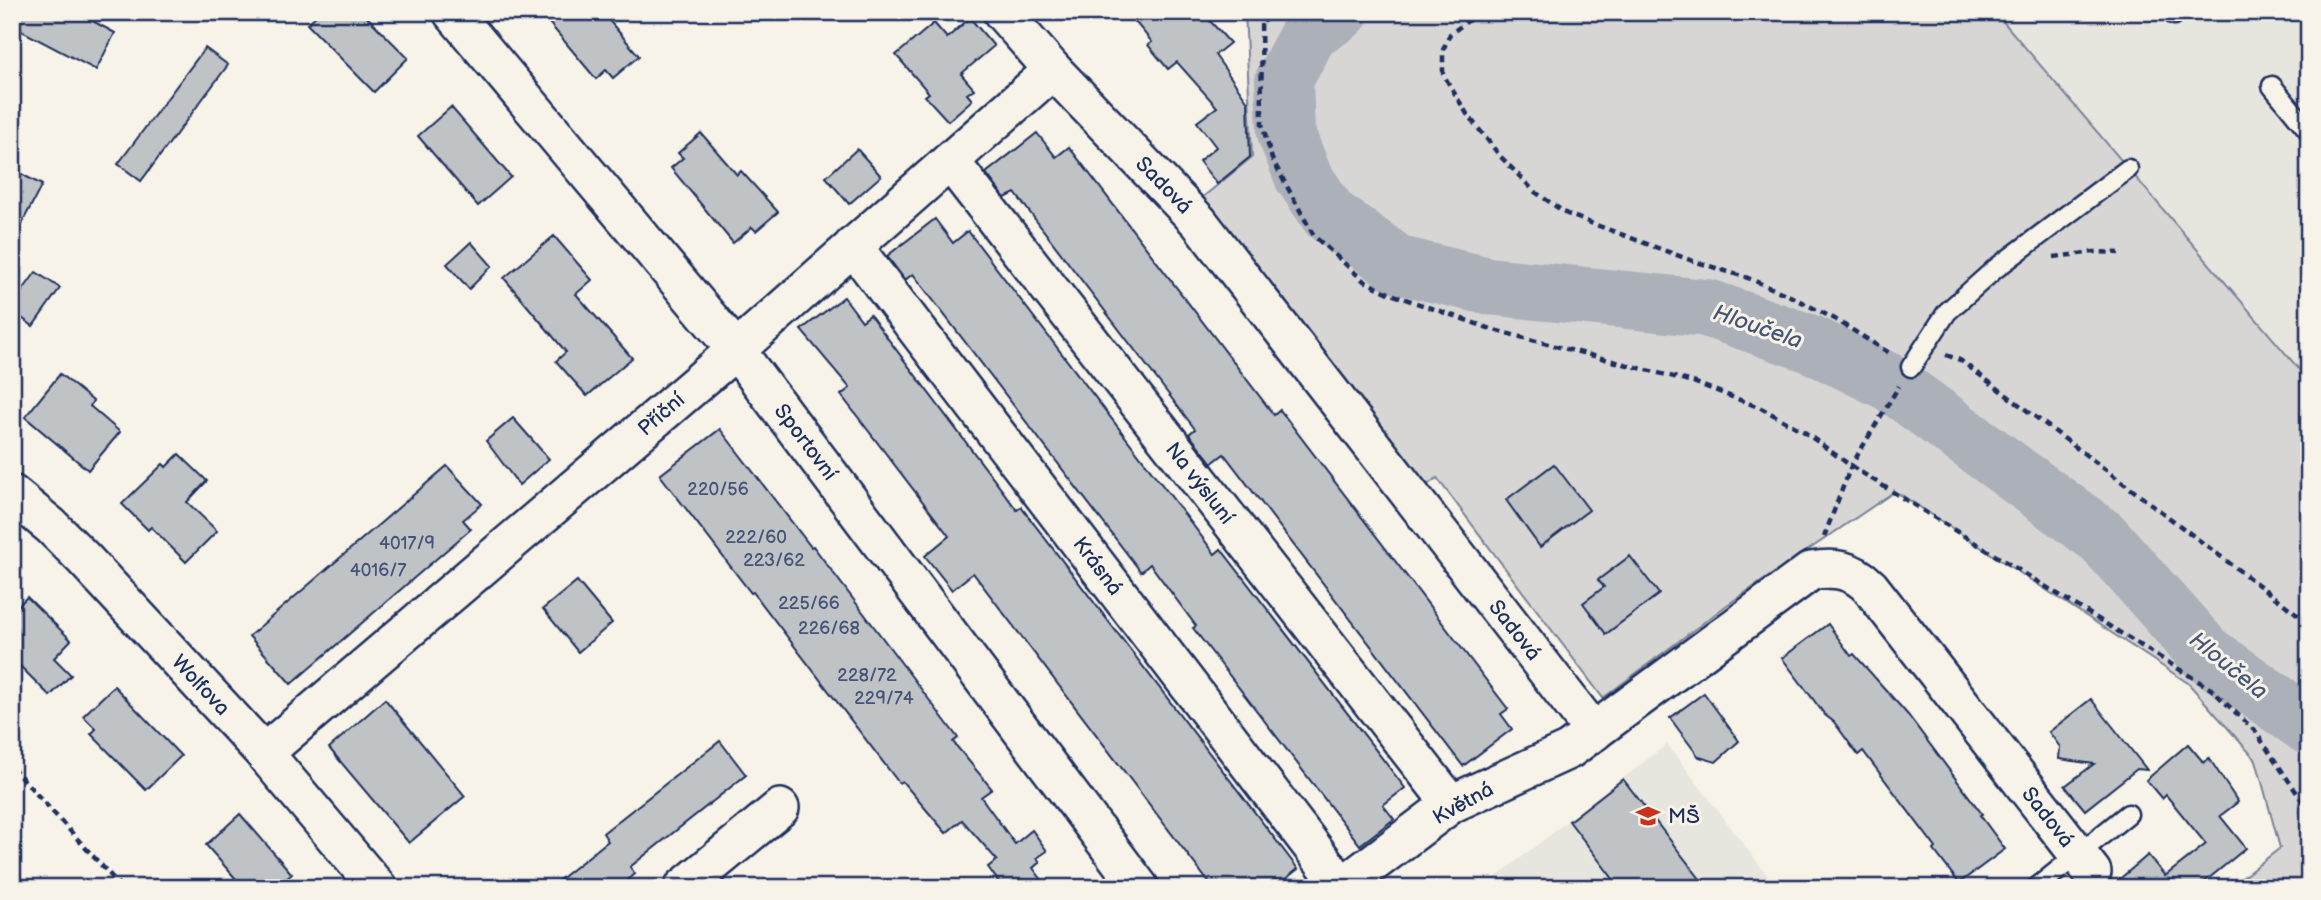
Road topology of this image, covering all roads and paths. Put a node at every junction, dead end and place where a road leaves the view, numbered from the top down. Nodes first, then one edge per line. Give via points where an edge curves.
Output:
1 (452, 12) edge
2 (1002, 12) edge
3 (1262, 12) edge
4 (1272, 12) edge
5 (1480, 12) edge
6 (1263, 23) junction
7 (1053, 70) junction
8 (2272, 86) dead end
9 (2309, 131) edge
10 (950, 161) junction
11 (2129, 169) dead end
12 (853, 246) junction
13 (2119, 253) dead end
14 (2045, 258) dead end
15 (1926, 347) junction
16 (736, 350) junction
17 (1911, 367) joint
18 (1887, 407) dead end
19 (1851, 466) junction
20 (12, 494) edge
21 (1811, 571) junction
22 (2309, 623) edge
23 (1594, 732) junction
24 (264, 753) junction
25 (12, 767) edge
26 (1451, 804) junction
27 (780, 808) dead end
28 (2129, 814) dead end
29 (2309, 821) edge
30 (2085, 863) junction
31 (1341, 887) edge
32 (122, 888) edge
33 (378, 888) edge
34 (683, 888) edge
35 (1140, 888) edge
36 (2036, 888) edge

1 - 16 street, Sportovní
2 - 7 street, Sadová
3 - 6 path
4 - 6 path
5 - 17 path via 1450,34 1443,50 1443,74 1500,156 1535,192 1567,214 1790,296
6 - 19 path via 1262,124 1272,159 1314,236 1364,281 1494,330 1693,382 1761,408
7 - 10 street, Příční
7 - 23 street, Sadová via 1199,222
8 - 9 lane
10 - 12 street, Příční
10 - 26 street, Na výsluní
11 - 15 lane via 1976,286 1947,312
12 - 16 street, Příční
12 - 31 street, Krásná
13 - 14 path
15 - 17 lane
15 - 22 path via 1960,360
16 - 24 street, Příční
16 - 35 street, Sportovní
18 - 19 path
19 - 21 path
19 - 29 path via 2211,689 2255,731 2301,799
20 - 24 street, Wolfova via 84,559
21 - 23 street
21 - 30 street, Sadová via 1848,570 1862,579
23 - 26 street, Květná via 1569,750
24 - 33 street, Wolfova
25 - 32 path
26 - 31 street, Květná
27 - 34 street
28 - 30 lane, Sadová
30 - 36 lane, Sadová

